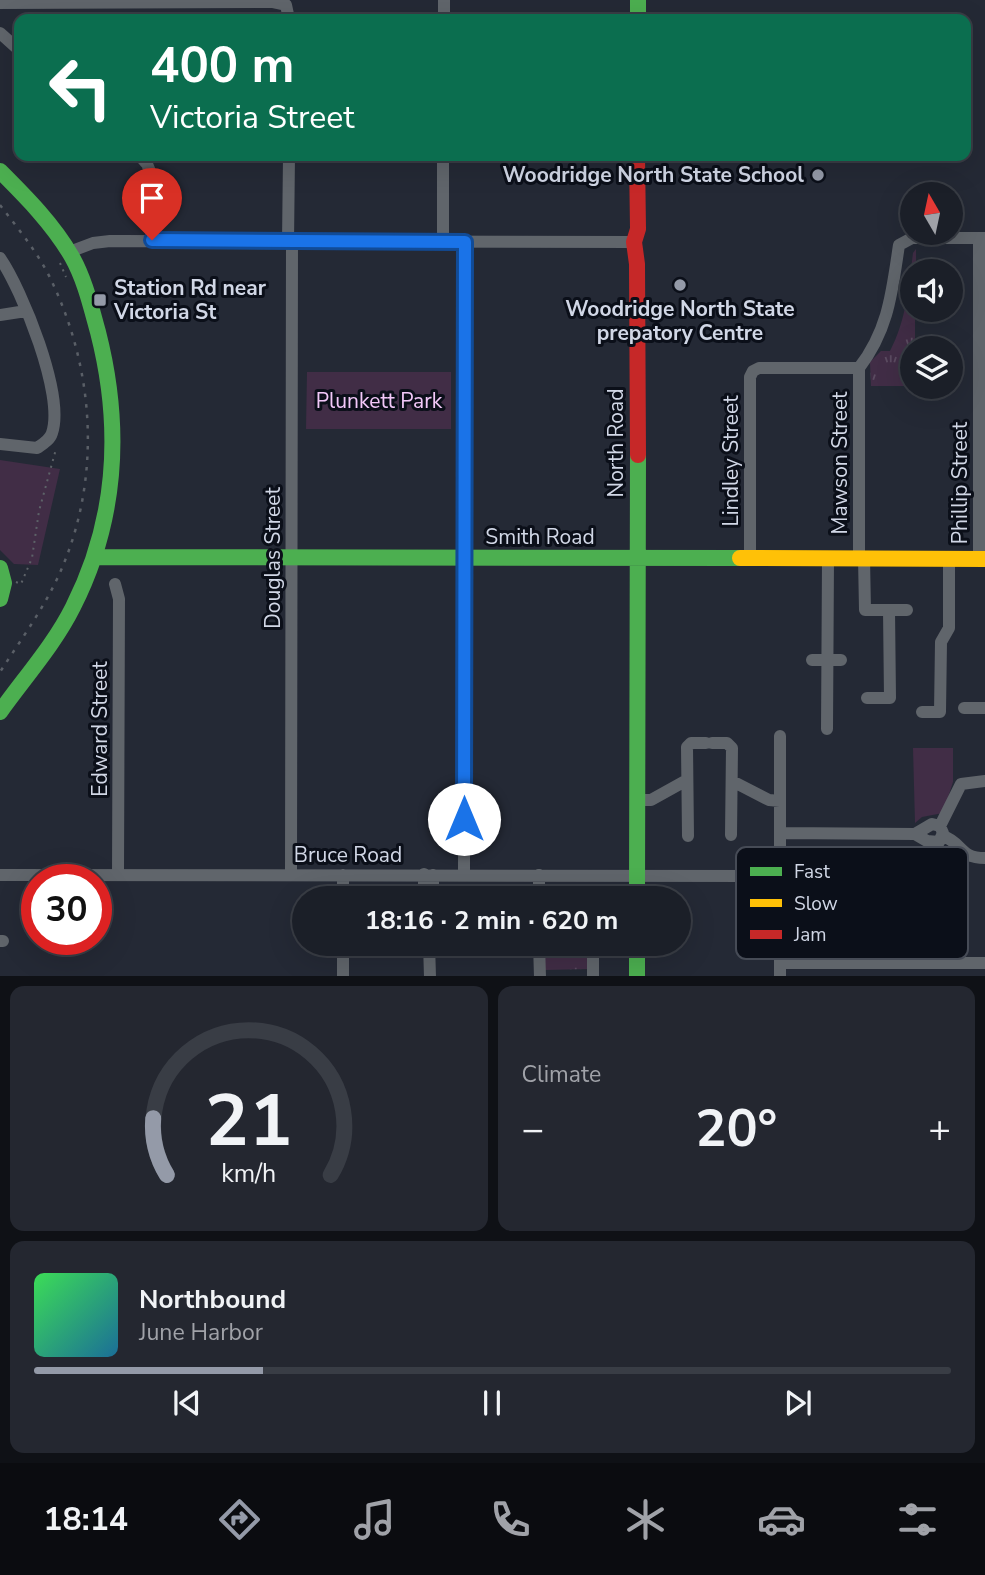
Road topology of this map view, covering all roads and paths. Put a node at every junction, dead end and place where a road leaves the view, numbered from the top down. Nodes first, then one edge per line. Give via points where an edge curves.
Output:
1 (0, 3) edge
2 (288, 14) edge
3 (0, 33) edge
4 (14, 46) edge
5 (144, 161) edge
6 (153, 161) edge
7 (289, 161) edge
8 (443, 161) edge
9 (637, 161) edge
10 (0, 171) edge
11 (152, 177) junction
12 (982, 238) edge
13 (152, 240) junction
14 (290, 242) junction
15 (443, 242) junction
16 (465, 242) junction
17 (635, 242) junction
18 (64, 256) junction
19 (0, 258) edge
20 (69, 283) dead end
21 (26, 311) junction
22 (0, 315) edge
23 (859, 368) junction
24 (48, 439) junction
25 (0, 444) edge
26 (95, 556) junction
27 (292, 558) junction
28 (465, 558) junction
29 (639, 558) junction
30 (750, 558) junction
31 (862, 558) junction
32 (828, 559) junction
33 (949, 559) junction
34 (982, 559) edge
35 (3, 574) edge
36 (115, 584) dead end
37 (0, 599) edge
38 (889, 610) junction
39 (907, 610) dead end
40 (812, 660) dead end
41 (827, 660) junction
42 (841, 660) dead end
43 (867, 698) dead end
44 (964, 708) dead end
45 (985, 708) edge
46 (0, 712) edge
47 (922, 712) dead end
48 (827, 729) dead end
49 (780, 736) dead end
50 (687, 779) junction
51 (732, 781) junction
52 (985, 781) edge
53 (637, 800) junction
54 (780, 801) junction
55 (941, 831) junction
56 (780, 834) junction
57 (731, 835) dead end
58 (688, 836) dead end
59 (780, 847) edge
60 (959, 847) edge
61 (429, 874) junction
62 (464, 874) junction
63 (0, 875) edge
64 (118, 875) junction
65 (291, 875) junction
66 (343, 875) junction
67 (539, 875) junction
68 (637, 875) junction
69 (736, 876) edge
70 (343, 886) edge
71 (426, 886) edge
72 (431, 886) edge
73 (539, 886) edge
74 (637, 886) edge
75 (343, 956) edge
76 (429, 956) edge
77 (540, 956) edge
78 (593, 956) edge
79 (637, 956) edge
80 (985, 963) edge
81 (780, 970) edge
82 (343, 976) edge
83 (429, 976) edge
84 (540, 976) edge
85 (593, 976) edge
86 (637, 976) edge

1 - 2 street via 272,2 286,5
3 - 4 street
5 - 11 street
6 - 11 street
7 - 14 street, Douglas Street
8 - 15 street
9 - 17 street, North Road
10 - 18 street via 55,232
11 - 13 street
12 - 23 street via 912,239 899,245 881,333
12 - 34 street, Phillip Street
13 - 14 street
13 - 18 street via 93,243
14 - 15 street
14 - 27 street, Douglas Street
15 - 16 street
16 - 17 street
16 - 28 street
17 - 29 street, North Road
18 - 20 path
18 - 26 street via 88,299 104,355 112,422 110,488
19 - 21 street
21 - 22 street
21 - 24 street via 50,374 54,415
23 - 30 street, Lindley Street via 753,371
23 - 31 street, Mawson Street
24 - 25 street via 37,448
24 - 35 path via 57,440 55,457 39,511 32,558 21,584
26 - 27 street, Smith Road
26 - 46 street via 58,633
27 - 28 street, Smith Road
27 - 65 street, Douglas Street
28 - 29 street, Smith Road
28 - 62 street
29 - 30 street, Smith Road
29 - 53 street, North Road
30 - 32 street, Smith Road
31 - 32 street, Smith Road
31 - 33 street, Smith Road
31 - 38 street, Mawson Street via 864,610
32 - 41 street
33 - 34 street, Smith Road
33 - 47 street via 949,628 941,642 940,712
35 - 37 street
36 - 64 street, Edward Street via 119,599
38 - 39 street
38 - 43 street via 890,698
40 - 41 street
41 - 42 street
41 - 48 street
44 - 45 street
49 - 54 street
50 - 51 street via 687,747 691,743 727,743 732,748
50 - 53 street via 651,800
50 - 58 street via 694,822
51 - 54 street
51 - 57 street via 725,822
52 - 55 street via 961,784
53 - 68 street, North Road
54 - 56 street
55 - 56 street via 932,824 915,834
55 - 60 street
56 - 59 street
61 - 62 street, Bruce Road
61 - 66 street, Bruce Road
61 - 71 street
61 - 72 street
62 - 67 street, Bruce Road
63 - 64 street, Bruce Road
64 - 65 street, Bruce Road
65 - 66 street, Bruce Road
66 - 70 street
67 - 68 street, Bruce Road
67 - 73 street
68 - 69 street, Bruce Road
68 - 74 street, North Road
75 - 82 street
76 - 83 street
77 - 84 street
78 - 85 street
79 - 86 street
80 - 81 street

